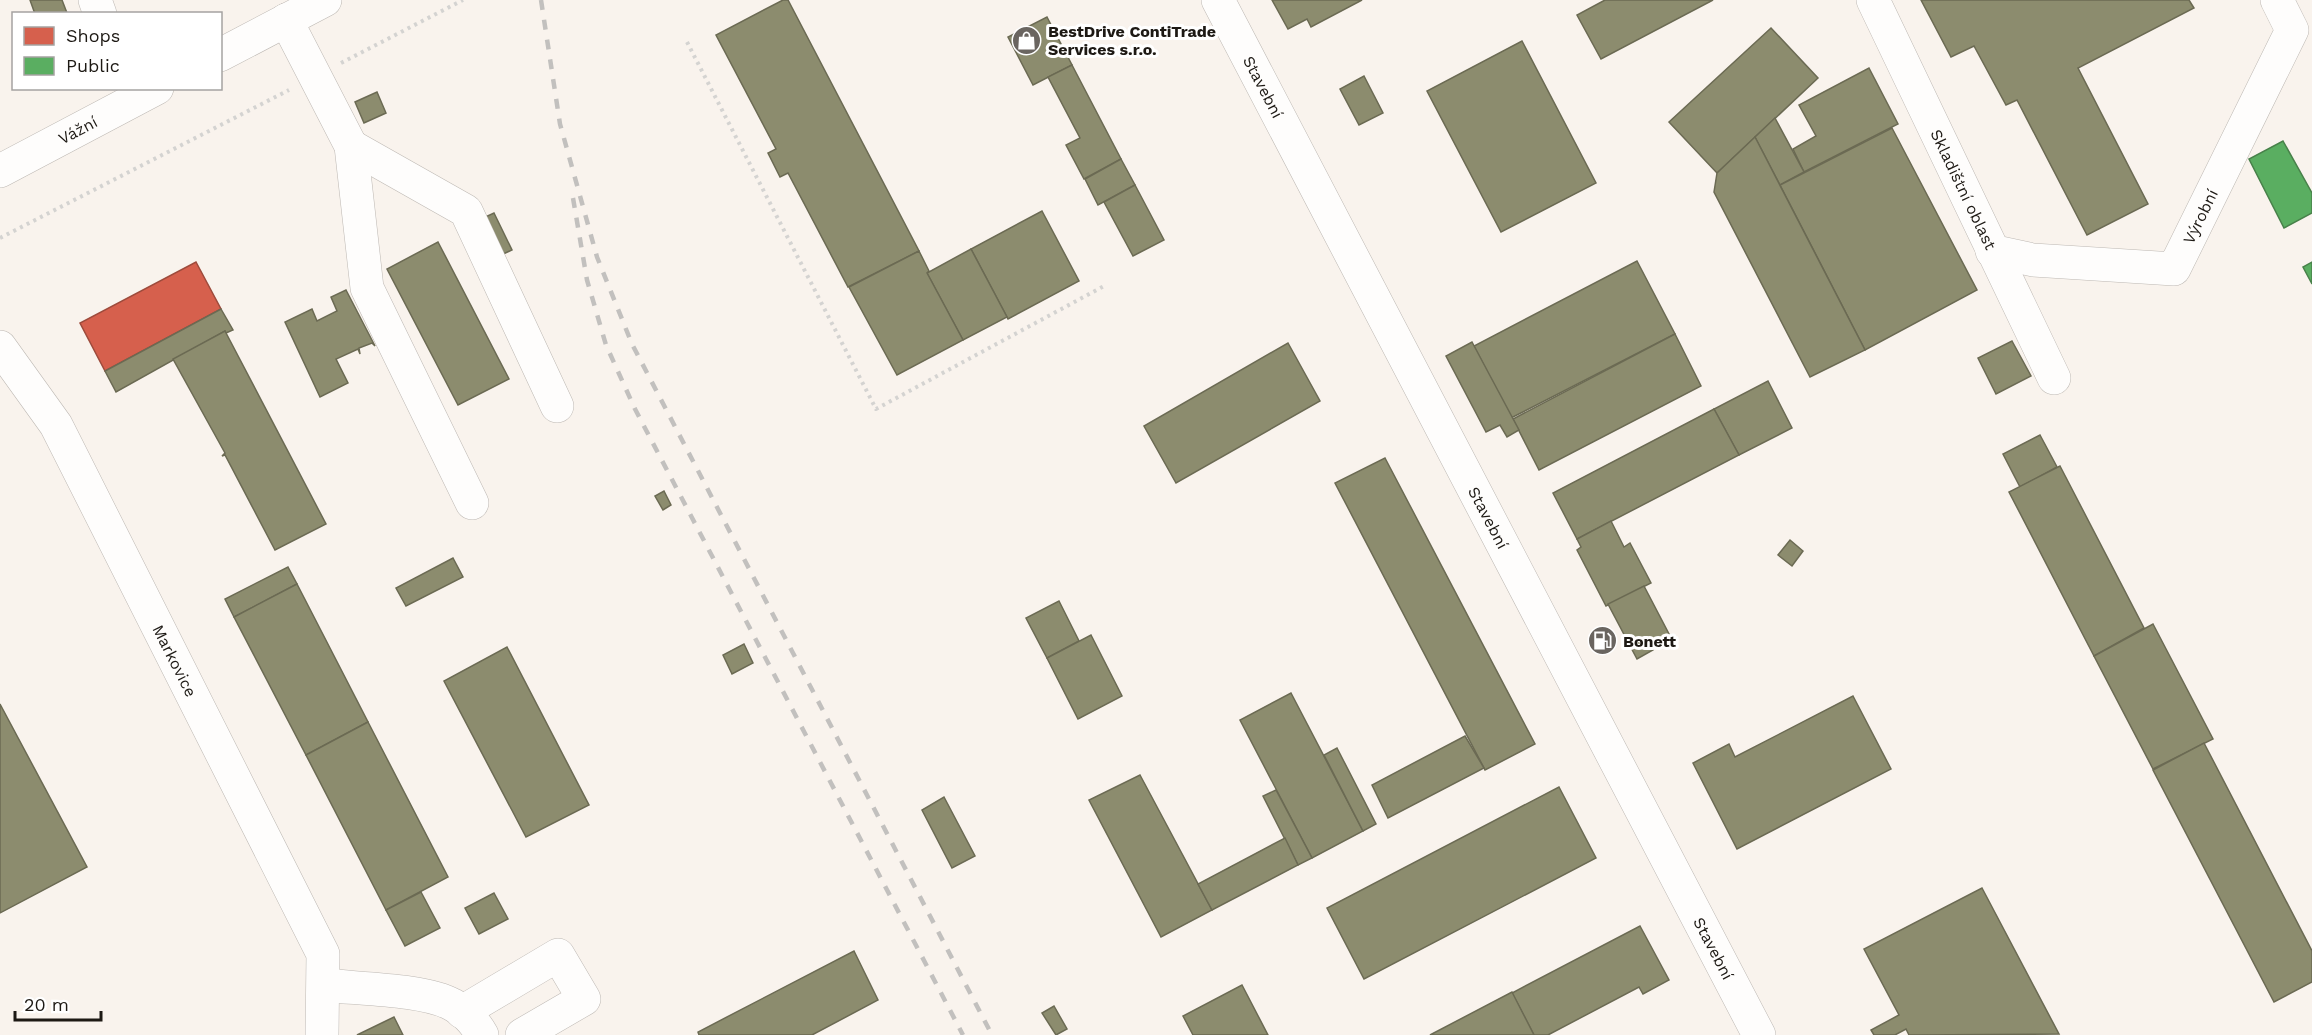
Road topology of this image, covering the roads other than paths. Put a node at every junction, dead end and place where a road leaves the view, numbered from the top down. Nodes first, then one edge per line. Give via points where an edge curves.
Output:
1 (325, 0) edge
2 (1218, 0) edge
3 (1873, 0) edge
4 (2277, 0) edge
5 (286, 20) junction
6 (222, 54) edge
7 (140, 93) edge
8 (351, 146) junction
9 (0, 171) edge
10 (1992, 250) junction
11 (0, 347) edge
12 (2054, 378) dead end
13 (557, 406) dead end
14 (472, 503) dead end
15 (324, 985) junction
16 (472, 1023) edge
17 (322, 1035) edge
18 (522, 1035) edge
19 (1759, 1035) edge

1 - 5 street
2 - 19 street, Stavební
3 - 10 street, Skladištní oblast
4 - 10 street, Výrobní via 2292,30 2174,269 2033,260
5 - 6 street
5 - 8 street
7 - 9 street, Vážní
8 - 13 street via 466,212
8 - 14 street via 367,288
10 - 12 street, Skladištní oblast
11 - 15 street, Markovice via 61,435 323,954
15 - 16 street via 429,997 454,1005
15 - 17 street, Markovice
16 - 18 street via 558,955 584,999

